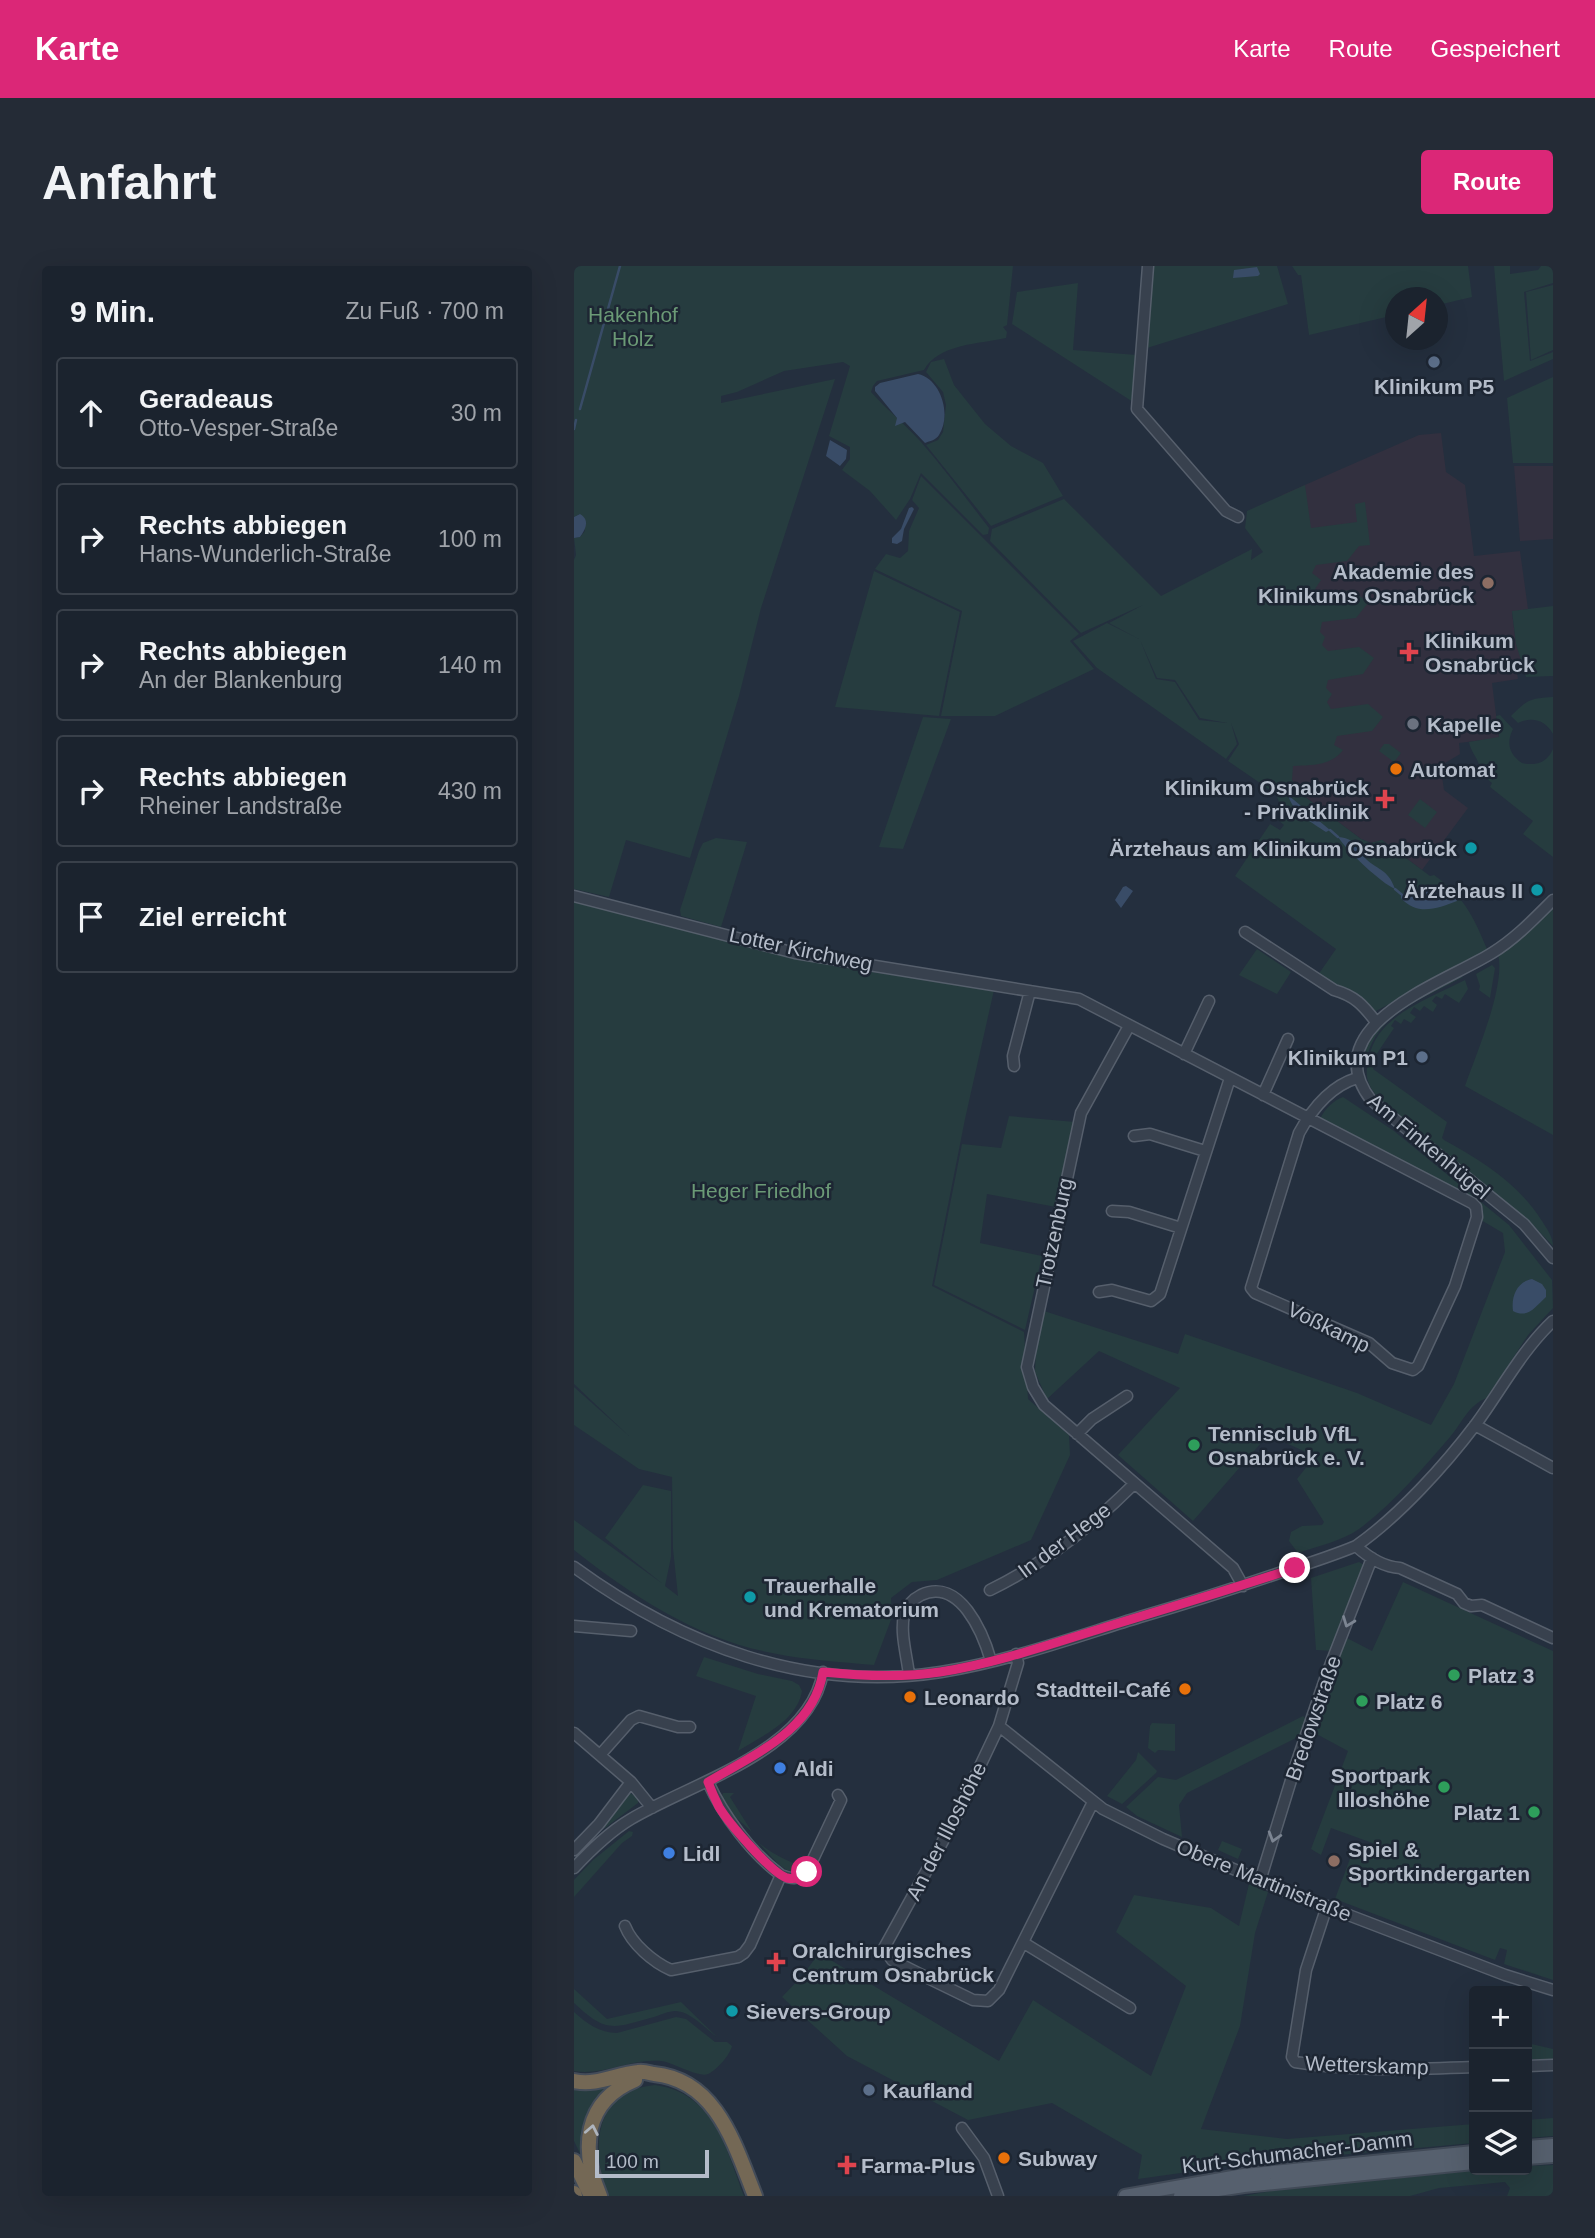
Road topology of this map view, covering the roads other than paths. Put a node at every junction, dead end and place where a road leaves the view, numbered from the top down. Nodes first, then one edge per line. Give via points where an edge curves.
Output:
1 (1148, 266) edge
2 (1238, 517) dead end
3 (574, 896) edge
4 (1553, 900) edge
5 (1245, 932) dead end
6 (1030, 991) junction
7 (1209, 1001) dead end
8 (1376, 1022) junction
9 (1129, 1026) junction
10 (1287, 1039) dead end
11 (1184, 1054) junction
12 (1014, 1066) dead end
13 (1230, 1078) junction
14 (1357, 1078) junction
15 (1263, 1095) junction
16 (1308, 1118) junction
17 (1134, 1136) dead end
18 (1205, 1151) junction
19 (1112, 1211) dead end
20 (1478, 1212) joint
21 (1181, 1228) junction
22 (1553, 1258) edge
23 (1099, 1292) dead end
24 (1553, 1321) edge
25 (1127, 1396) dead end
26 (1475, 1425) junction
27 (1077, 1434) junction
28 (1553, 1468) edge
29 (1134, 1484) junction
30 (1356, 1546) junction
31 (1372, 1558) junction
32 (574, 1567) edge
33 (1242, 1586) junction
34 (990, 1590) dead end
35 (574, 1626) edge
36 (631, 1631) dead end
37 (1553, 1639) edge
38 (1016, 1654) junction
39 (991, 1661) junction
40 (823, 1672) junction
41 (909, 1675) junction
42 (999, 1726) junction
43 (690, 1727) dead end
44 (574, 1733) edge
45 (600, 1755) junction
46 (631, 1782) junction
47 (708, 1782) junction
48 (838, 1794) dead end
49 (1093, 1801) junction
50 (652, 1808) junction
51 (574, 1850) edge
52 (574, 1868) edge
53 (780, 1875) junction
54 (1260, 1881) junction
55 (1327, 1906) junction
56 (625, 1926) dead end
57 (1024, 1943) junction
58 (1553, 1990) edge
59 (1130, 2008) dead end
60 (1553, 2065) edge
61 (1532, 2066) edge
62 (1469, 2067) edge
63 (653, 2073) junction
64 (574, 2081) edge
65 (962, 2128) dead end
66 (1553, 2145) edge
67 (1532, 2147) edge
68 (1469, 2152) edge
69 (1553, 2156) edge
70 (1532, 2158) edge
71 (574, 2161) edge
72 (1469, 2164) edge
73 (591, 2196) edge
74 (600, 2196) edge
75 (755, 2196) edge
76 (998, 2196) edge
77 (1125, 2196) edge
78 (1180, 2196) edge

1 - 2 street via 1137,409 1226,511
3 - 6 street, Lotter Kirchweg via 795,953
4 - 8 street, Am Finkenhügel via 1514,938 1392,1008
5 - 8 street via 1334,990 1360,1001
6 - 9 street, Lotter Kirchweg via 1079,999
6 - 12 street
7 - 11 street
8 - 14 street, Am Finkenhügel via 1360,1048
9 - 11 street, Lotter Kirchweg
9 - 27 street, Trotzenburg via 1081,1113 1028,1354 1033,1387 1044,1405
10 - 15 street
11 - 13 street, Lotter Kirchweg
13 - 15 street, Lotter Kirchweg
13 - 18 street
14 - 16 street via 1338,1086
14 - 22 street, Am Finkenhügel via 1371,1100 1524,1224
15 - 16 street, Lotter Kirchweg
16 - 20 street, Lotter Kirchweg via 1472,1203
16 - 20 street, Voßkamp via 1299,1133 1254,1273 1251,1288 1255,1293 1368,1343 1392,1363 1413,1370 1455,1286
17 - 18 street via 1150,1134
18 - 21 street
19 - 21 street
21 - 23 street via 1160,1294 1151,1301 1112,1290
24 - 26 street
25 - 27 street
26 - 28 street
26 - 30 street via 1408,1502
27 - 29 street, Trotzenburg
29 - 33 street, Trotzenburg via 1233,1568
29 - 34 street, In der Hege via 1067,1543
30 - 31 street
30 - 33 street
31 - 37 street
31 -> 54 street, Bredowstraße via 1326,1676
32 - 40 street via 625,1602 701,1641 771,1664
33 - 38 street
35 - 36 street
38 - 39 street
38 - 42 street, An der Illoshöhe via 1018,1663
39 - 41 street
39 - 41 street via 964,1606 949,1595 927,1593 911,1603 904,1617
40 - 41 street
40 - 47 street via 810,1709 797,1724
42 - 49 street, Obere Martinistraße
42 - 57 street, An der Illoshöhe via 954,1821 884,1948 892,1959 932,1980 973,2000 988,2001 999,1990
43 - 45 street via 639,1716
44 - 45 street
45 - 46 street
46 - 50 street
46 - 51 street
47 - 50 street
47 - 53 street via 731,1824
48 - 53 street via 841,1800 807,1872 794,1879
49 - 54 street, Obere Martinistraße via 1163,1839
49 - 57 street
50 - 52 street via 619,1827
53 - 56 street via 750,1945 738,1956 671,1970 630,1938
54 - 55 street, Obere Martinistraße
55 - 58 street, Obere Martinistraße
55 - 62 street, Wetterskamp via 1306,1970 1292,2057 1295,2067
57 - 59 street
60 - 61 street
63 - 64 highway
74 -> 63 highway via 590,2149 597,2110 618,2087
63 - 75 highway via 684,2081 710,2103 733,2141
65 - 76 street via 984,2158
66 - 67 main road
68 - 77 main road, Kurt-Schumacher-Damm via 1244,2175
69 - 70 main road
71 - 73 highway
72 - 78 main road, Kurt-Schumacher-Damm

